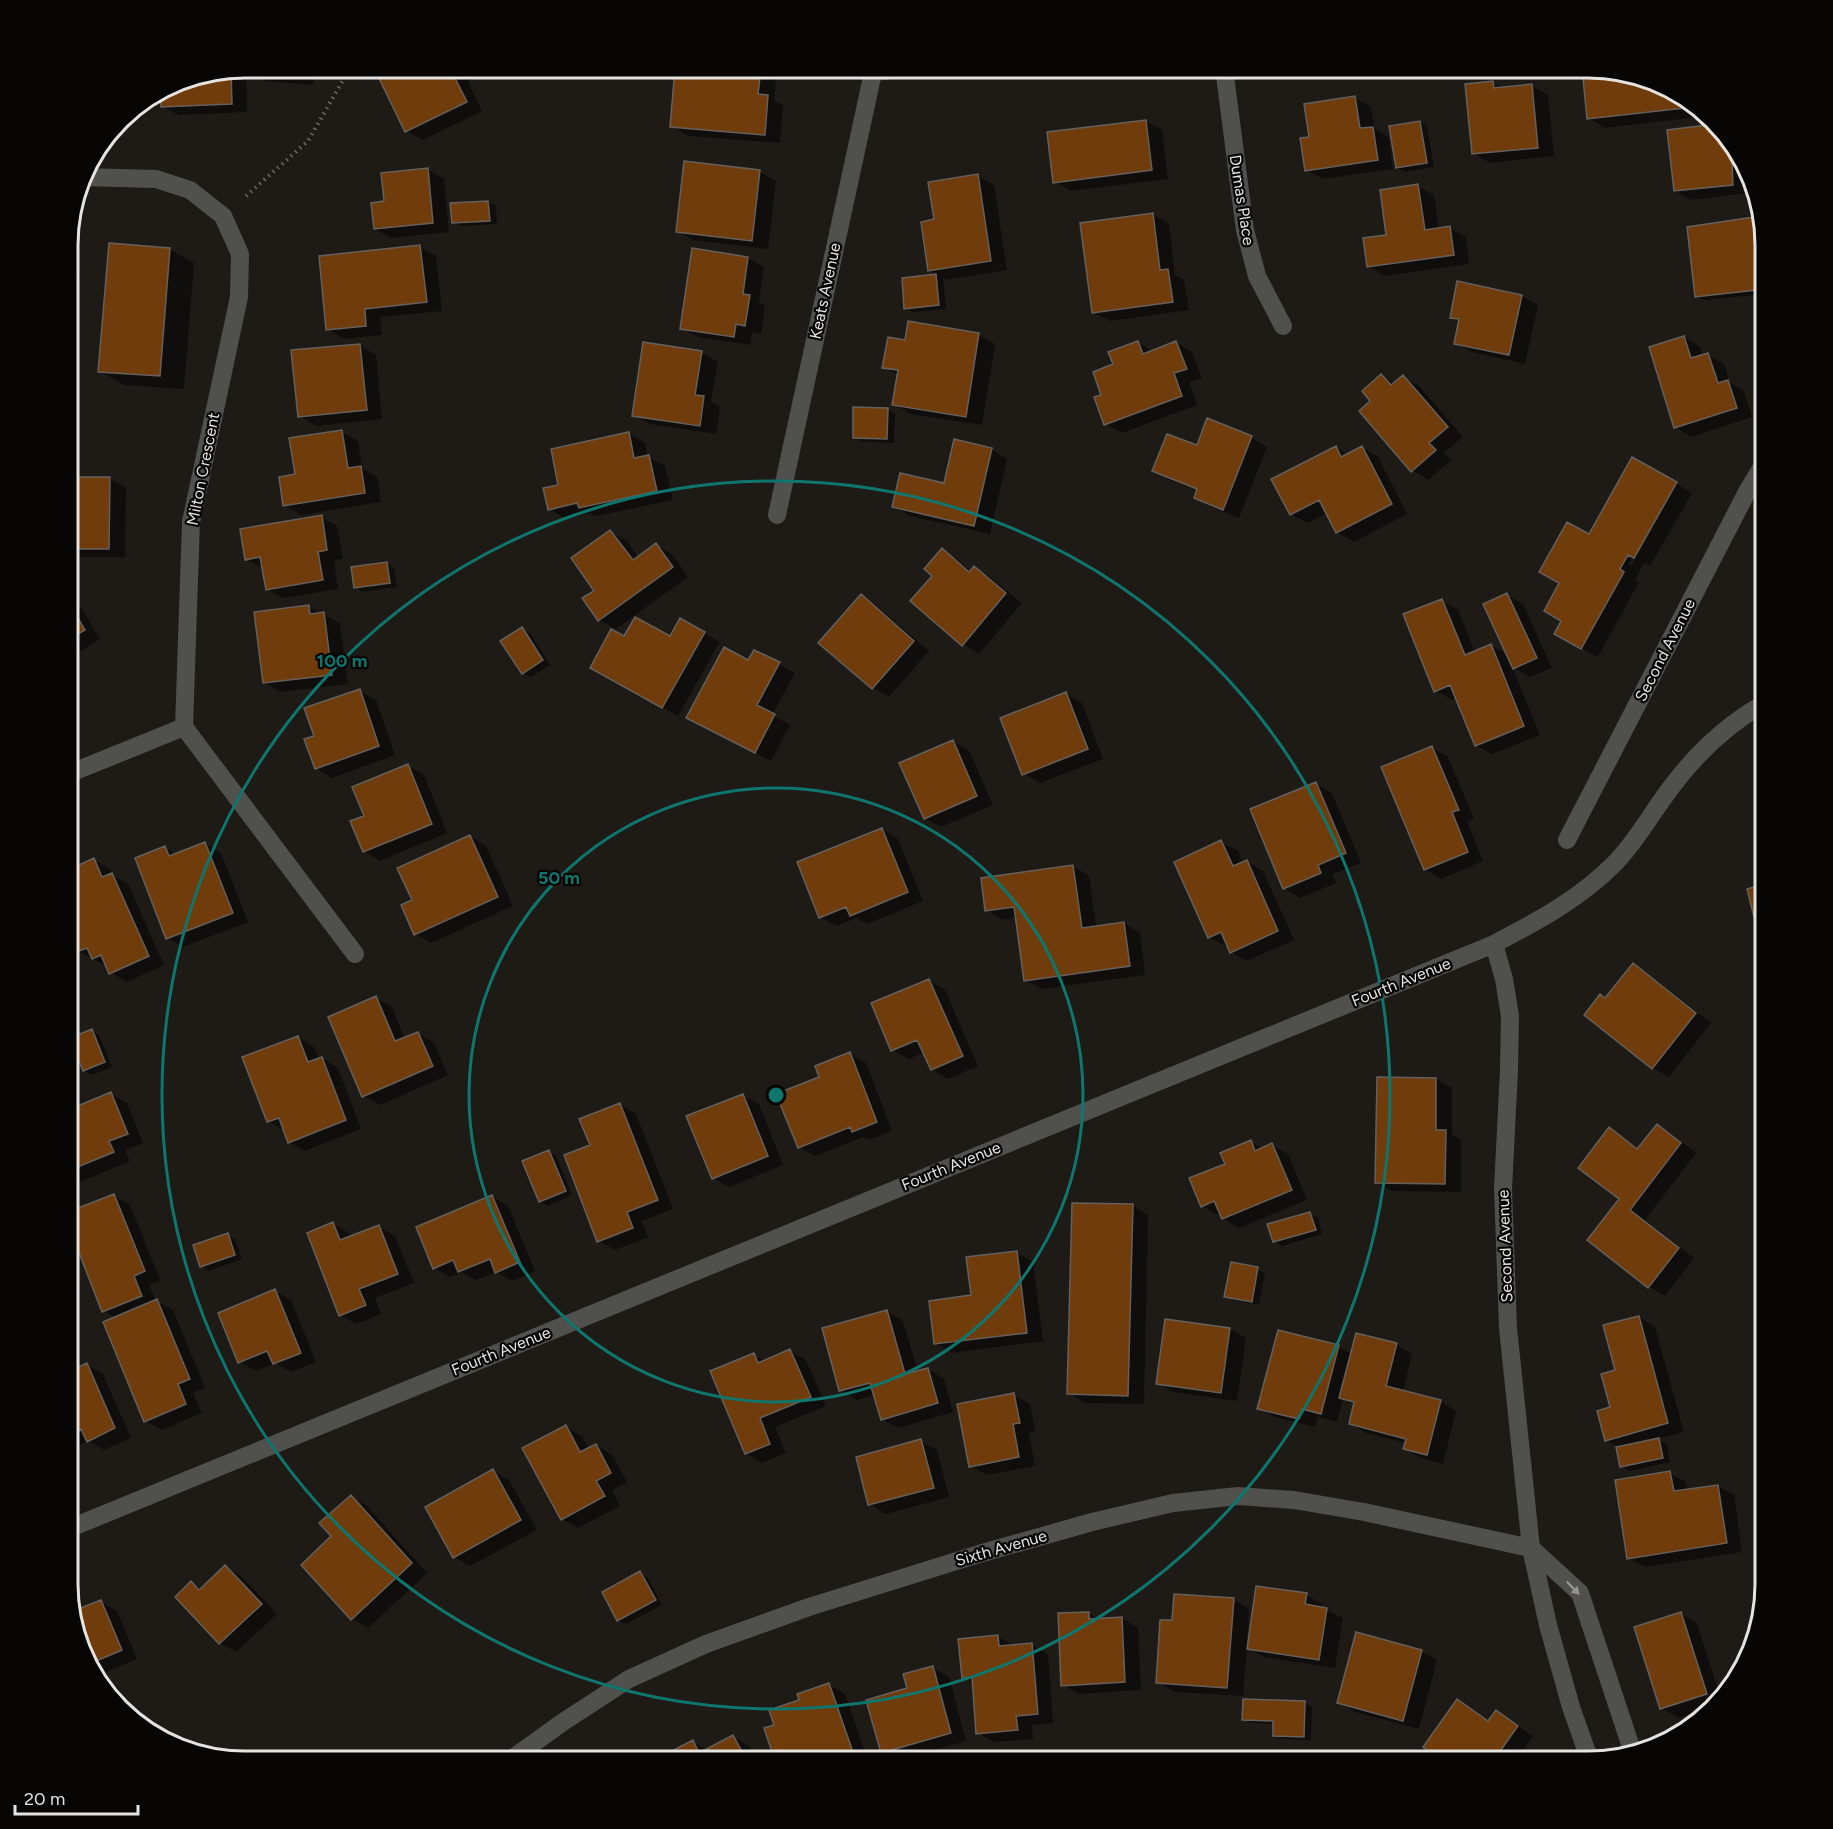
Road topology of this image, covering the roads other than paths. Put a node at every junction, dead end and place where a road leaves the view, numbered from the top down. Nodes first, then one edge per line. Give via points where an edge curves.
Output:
1 (872, 78) edge
2 (1225, 78) edge
3 (93, 177) edge
4 (1284, 326) dead end
5 (1755, 479) edge
6 (777, 515) dead end
7 (1755, 710) edge
8 (184, 727) junction
9 (78, 770) edge
10 (1568, 840) dead end
11 (1494, 944) junction
12 (355, 954) dead end
13 (78, 1525) edge
14 (1531, 1548) junction
15 (1631, 1745) edge
16 (523, 1751) edge
17 (1586, 1751) edge

1 - 6 street, Keats Avenue
2 - 4 street, Dumas Place via 1245,230 1257,276
3 - 8 street, Milton Crescent via 156,179 190,190 223,216 240,254 239,297 191,522
5 - 10 street, Second Avenue
7 - 11 street, Fourth Avenue via 1705,747 1617,861 1588,888
8 - 9 street
8 - 12 street
11 - 13 street, Fourth Avenue
11 - 14 street, Second Avenue via 1510,1016 1503,1189 1508,1328
14 -> 15 street via 1580,1593
14 - 16 street, Sixth Avenue via 1294,1500 1238,1496 1173,1503 979,1554 808,1606 706,1644 629,1679
14 - 17 street, Second Avenue via 1548,1625

